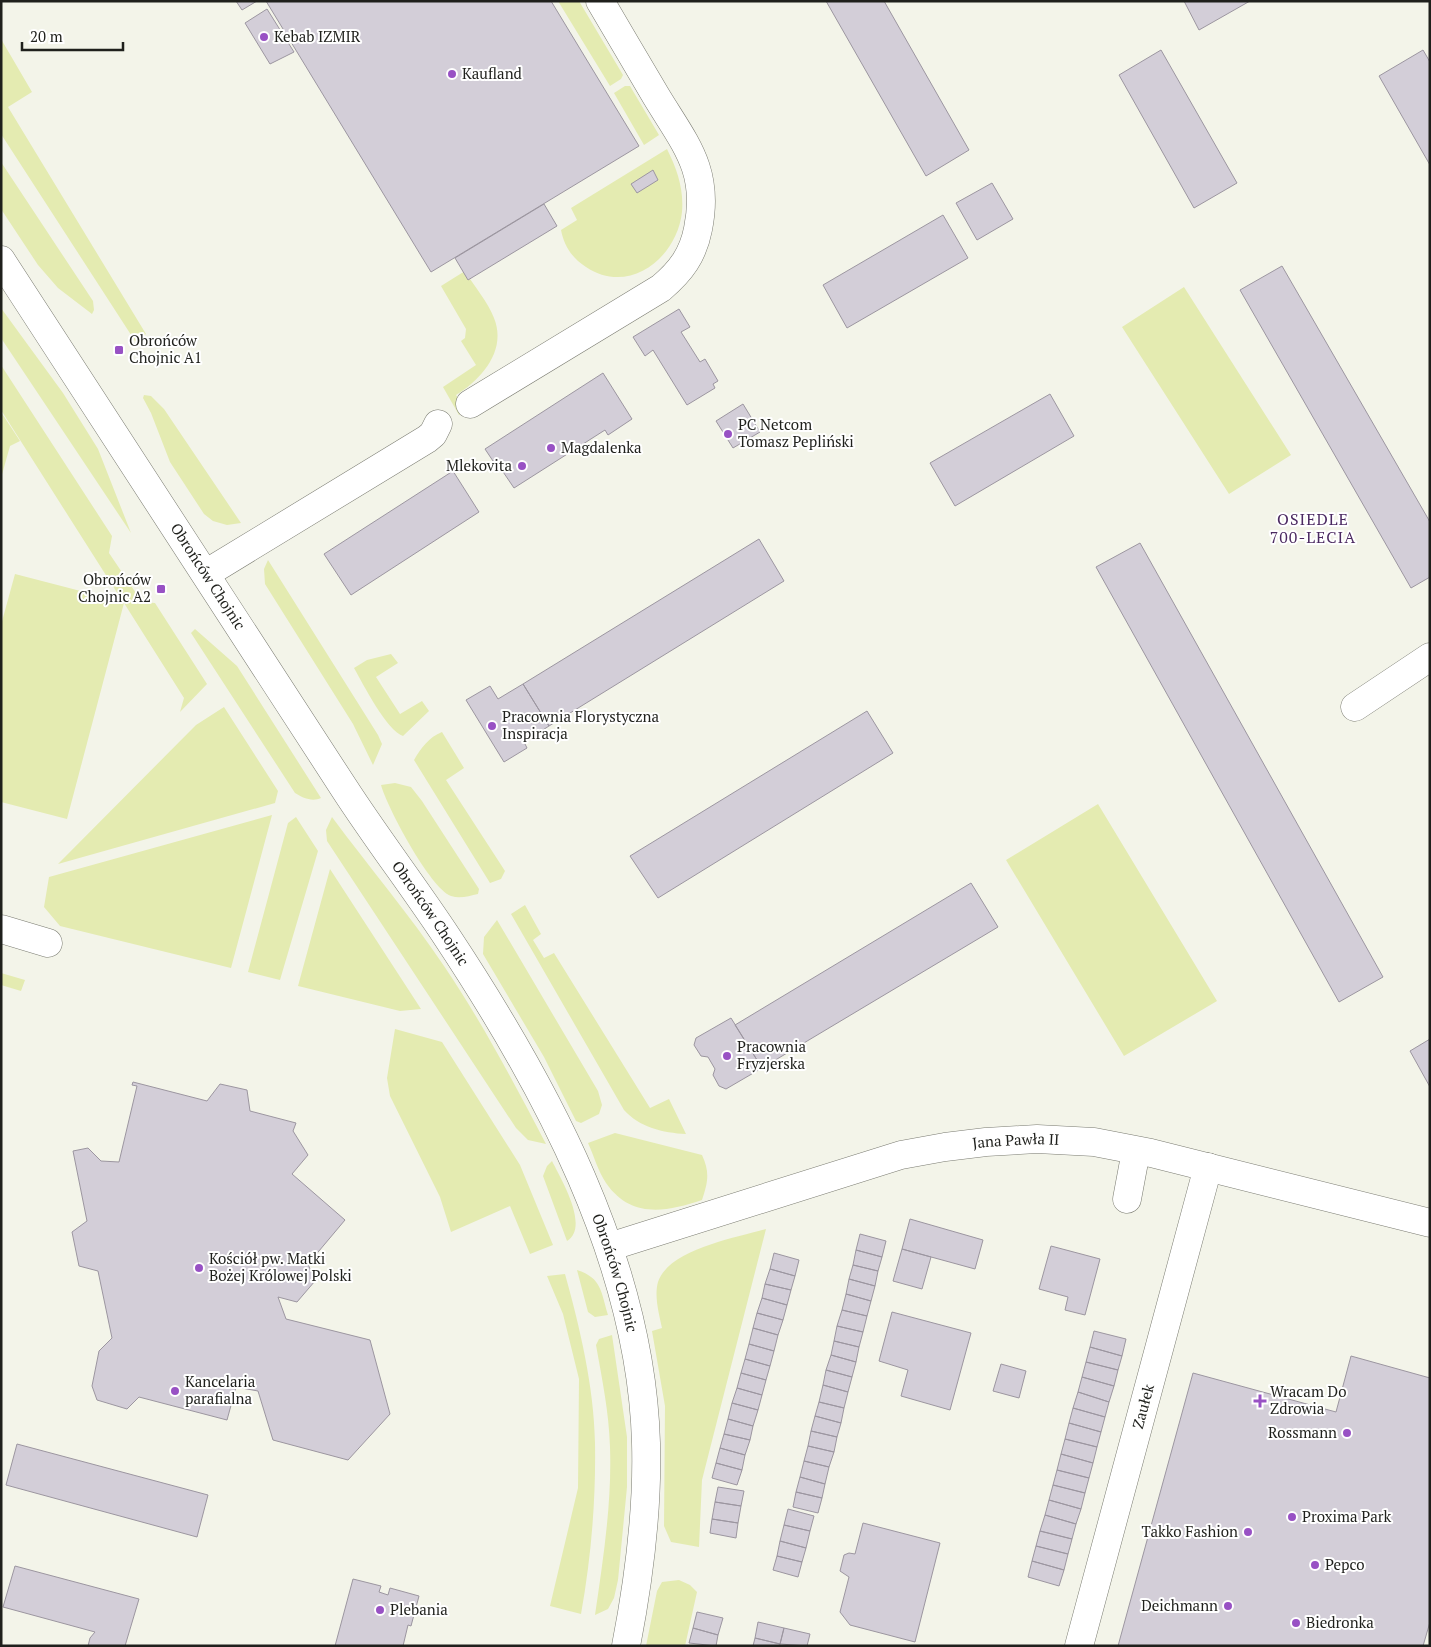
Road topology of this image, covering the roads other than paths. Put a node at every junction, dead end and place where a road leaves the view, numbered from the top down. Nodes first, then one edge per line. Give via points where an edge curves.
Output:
1 (600, 1) edge
2 (1, 260) edge
3 (470, 404) dead end
4 (438, 424) dead end
5 (207, 573) junction
6 (1430, 657) edge
7 (1354, 707) dead end
8 (1, 929) edge
9 (48, 943) dead end
10 (1136, 1150) junction
11 (1208, 1168) junction
12 (1127, 1199) dead end
13 (1430, 1224) edge
14 (609, 1247) junction
15 (626, 1646) edge
16 (1079, 1646) edge

1 - 3 street via 691,154 703,205 696,239 688,260 661,288
2 - 5 street, Obrońców Chojnic
4 - 5 street via 427,439
5 - 14 street, Obrońców Chojnic via 347,793 447,937 506,1030 564,1142
6 - 7 street
8 - 9 street
10 - 11 street, Jana Pawła II
10 - 12 street
10 - 14 street, Jana Pawła II via 1094,1142 1036,1139 936,1148 901,1155
11 - 13 street, Jana Pawła II
11 - 16 street, Zaułek
14 - 15 street, Obrońców Chojnic via 629,1320 640,1380 646,1441 642,1550

